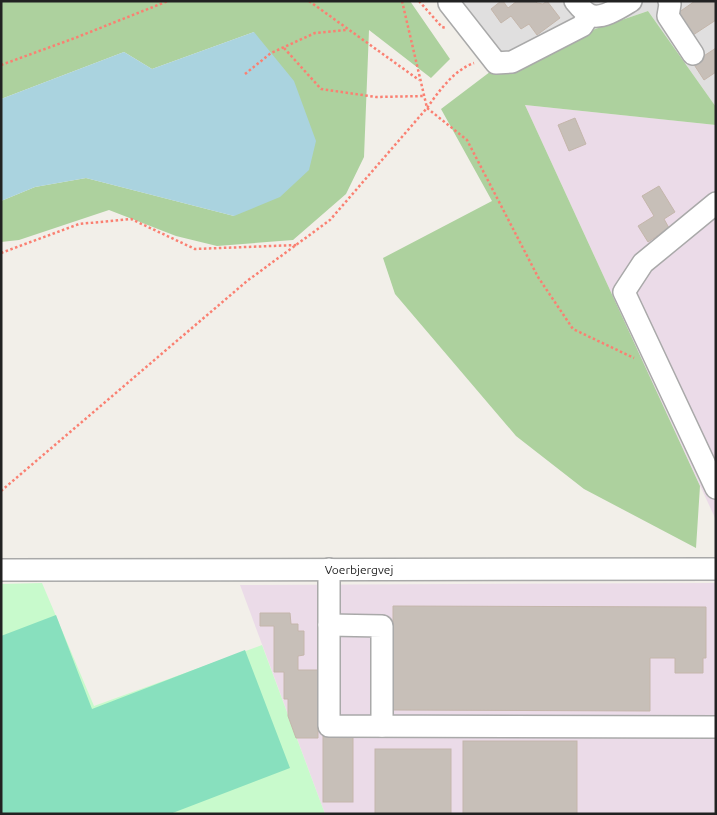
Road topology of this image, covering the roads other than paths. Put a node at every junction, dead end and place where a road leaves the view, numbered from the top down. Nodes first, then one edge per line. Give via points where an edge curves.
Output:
1 (632, 1) edge
2 (669, 1) edge
3 (449, 3) dead end
4 (586, 11) edge
5 (693, 54) dead end
6 (716, 203) edge
7 (715, 485) edge
8 (329, 569) junction
9 (716, 569) edge
10 (1, 570) edge
11 (329, 626) junction
12 (382, 726) junction
13 (716, 727) edge

1 - 4 street via 609,14
2 - 5 street via 668,16
3 - 4 street via 496,64 512,62 582,26
6 - 7 street via 643,263 624,292
8 - 9 street, Voerbjergvej
8 - 10 street, Voerbjergvej
8 - 11 street
11 - 12 street via 382,626
11 - 12 street via 329,726
12 - 13 street

